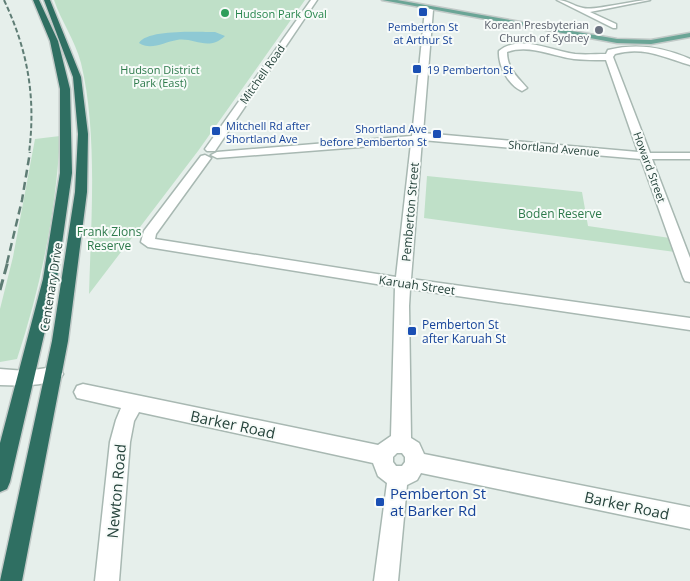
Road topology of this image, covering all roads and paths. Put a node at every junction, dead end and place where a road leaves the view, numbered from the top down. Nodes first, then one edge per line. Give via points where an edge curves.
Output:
1 (36, 0) edge
2 (47, 0) edge
3 (314, 0) edge
4 (384, 0) edge
5 (560, 0) edge
6 (647, 0) edge
7 (431, 9) junction
8 (583, 11) junction
9 (613, 26) dead end
10 (690, 35) edge
11 (609, 57) junction
12 (690, 62) edge
13 (522, 88) dead end
14 (417, 138) junction
15 (211, 154) junction
16 (647, 156) junction
17 (690, 156) edge
18 (147, 239) joint
19 (690, 277) edge
20 (404, 283) junction
21 (690, 324) edge
22 (54, 374) junction
23 (0, 377) edge
24 (26, 379) junction
25 (83, 392) dead end
26 (134, 403) junction
27 (401, 444) junction
28 (383, 456) junction
29 (416, 462) junction
30 (398, 476) junction
31 (0, 482) edge
32 (690, 518) edge
33 (10, 581) edge
34 (107, 581) edge
35 (386, 581) edge

1 - 24 highway, Centenary Drive via 60,62 68,141 62,207 50,279
2 - 22 highway, Centenary Drive via 75,70 83,148 75,253
3 - 15 street, Mitchell Road
4 - 7 main road
5 - 8 street
6 - 8 street
7 - 10 main road via 617,41 651,42
7 - 14 street, Pemberton Street
8 - 9 street
11 - 12 street via 611,52 637,47 669,52
11 - 13 street via 577,57 526,47 507,48 503,51 507,71
11 - 16 street, Howard Street
14 - 15 street, Shortland Avenue
14 - 16 street, Shortland Avenue
14 - 20 street, Pemberton Street
15 - 18 street, Mitchell Road
16 - 17 street, Shortland Avenue
16 - 19 street, Howard Street
18 - 20 street, Karuah Street via 152,244
20 - 21 street, Karuah Street
20 - 27 street, Pemberton Street via 400,331
22 - 24 street
22 - 33 highway, Centenary Drive
23 - 24 street
24 - 31 highway, Centenary Drive
25 - 26 street, Barker Road
26 - 28 street, Barker Road
26 - 34 street, Newton Road via 125,420 120,442
27 - 28 street via 391,445
27 - 29 street via 410,448
28 - 30 street via 384,466
29 - 30 street via 412,471
29 - 32 street, Barker Road
30 - 35 street

